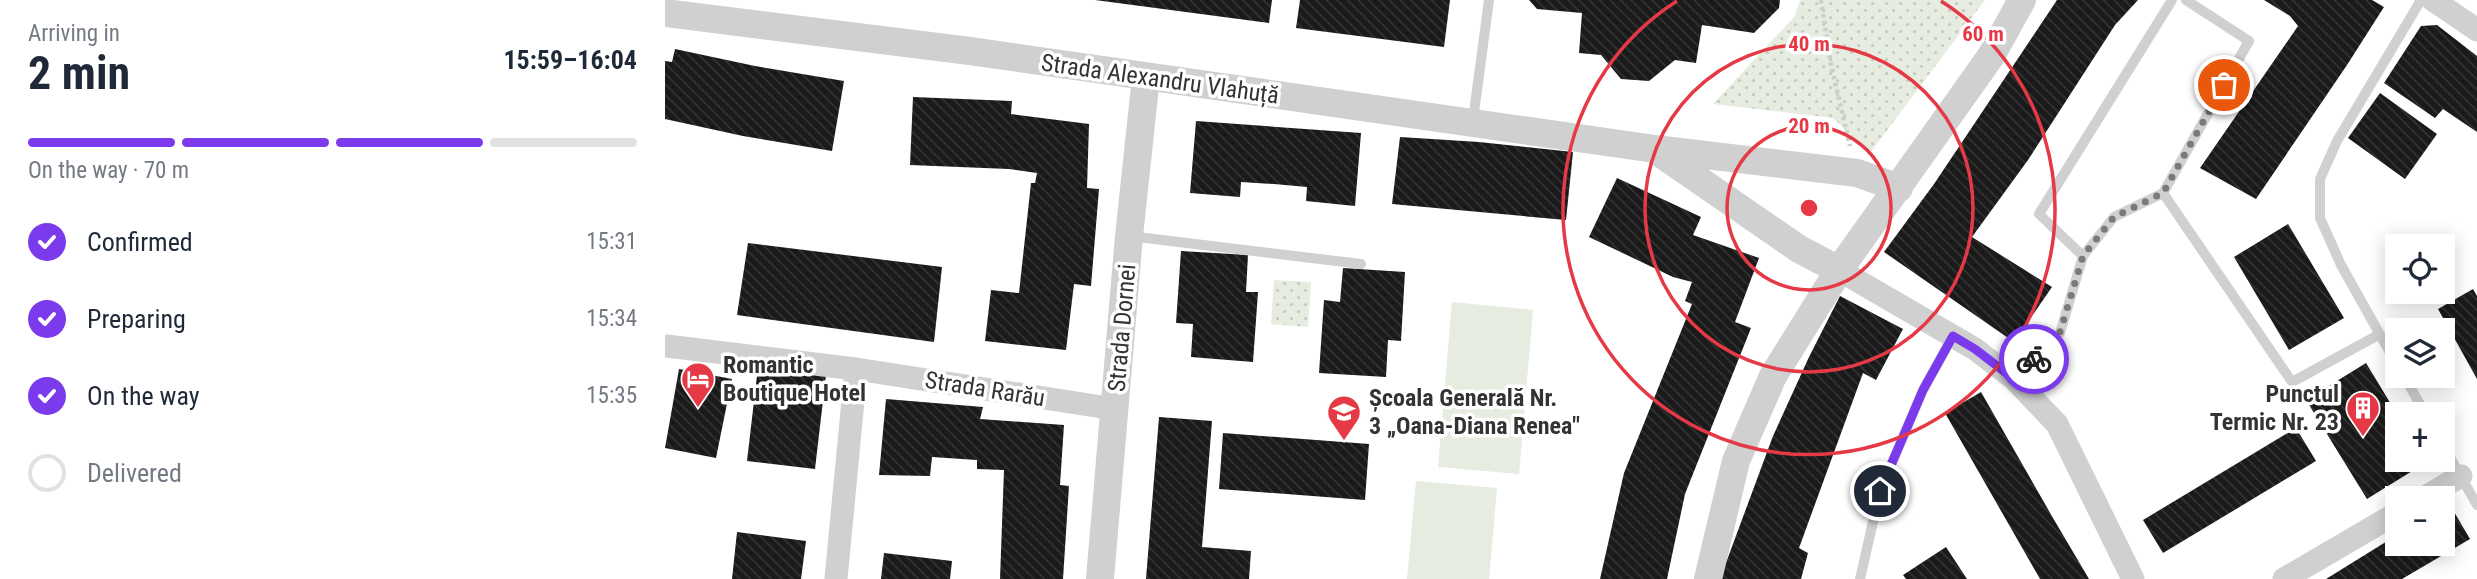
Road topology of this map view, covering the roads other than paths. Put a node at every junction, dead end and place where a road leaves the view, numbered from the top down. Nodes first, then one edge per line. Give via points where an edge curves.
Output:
1 (1489, 0) edge
2 (2022, 0) edge
3 (2172, 0) edge
4 (2186, 0) edge
5 (2421, 0) edge
6 (2433, 0) edge
7 (665, 13) edge
8 (2477, 30) edge
9 (1146, 77) junction
10 (1473, 123) junction
11 (1655, 149) junction
12 (1899, 188) junction
13 (2163, 193) junction
14 (1129, 236) junction
15 (2083, 256) junction
16 (1361, 264) dead end
17 (1839, 270) junction
18 (2380, 334) junction
19 (1953, 336) junction
20 (2385, 343) edge
21 (667, 346) edge
22 (856, 369) junction
23 (2014, 379) junction
24 (1115, 409) junction
25 (2455, 466) edge
26 (2461, 476) junction
27 (2444, 486) edge
28 (2477, 505) edge
29 (2385, 520) edge
30 (836, 579) edge
31 (1100, 579) edge
32 (1708, 579) edge
33 (1860, 579) edge
34 (2133, 579) edge
35 (2284, 579) edge

1 - 10 lane
2 - 12 street via 1991,56
3 - 15 lane via 2039,214
4 - 13 lane via 2249,41
5 - 18 lane via 2337,141 2320,179 2320,218
6 - 8 street
7 - 9 street, Strada Alexandru Vlahuță
9 - 10 street, Strada Alexandru Vlahuță
9 - 14 street, Strada Dornei
10 - 11 street, Strada Alexandru Vlahuță
11 - 12 street, Strada Alexandru Vlahuță via 1857,173
11 - 17 street, Strada Alexandru Vlahuță via 1799,249
12 - 17 street
13 - 15 lane via 2114,217
13 - 18 lane via 2292,382
14 - 16 lane
14 - 24 street, Strada Dornei
15 - 23 lane via 2060,332
17 - 19 street
17 - 32 street via 1773,376 1736,461
18 - 20 lane
19 - 23 street
19 - 33 lane via 1923,390 1880,491
21 - 22 street, Strada Rarău
22 - 24 street, Strada Rarău
22 - 30 street
23 - 34 street via 2057,424
24 - 31 street, Strada Dornei
25 - 26 lane
26 - 27 street
26 - 28 lane
29 - 35 street

